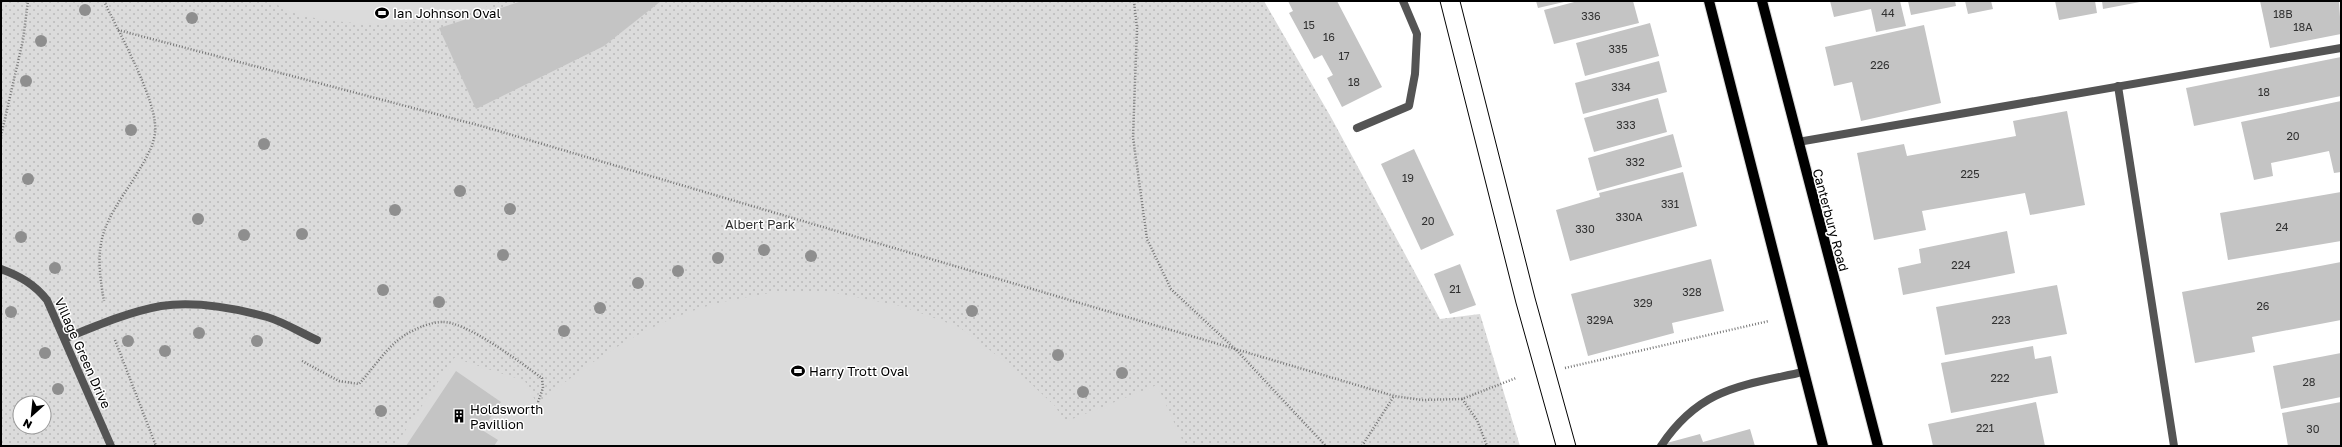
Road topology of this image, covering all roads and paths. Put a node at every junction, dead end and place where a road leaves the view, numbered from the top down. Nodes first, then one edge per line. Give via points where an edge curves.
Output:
1 (28, 1) edge
2 (104, 1) edge
3 (1134, 1) edge
4 (1404, 1) edge
5 (1709, 1) edge
6 (1762, 1) edge
7 (118, 30) junction
8 (2341, 48) edge
9 (2118, 86) junction
10 (1357, 128) dead end
11 (1, 136) edge
12 (1798, 142) junction
13 (1, 269) edge
14 (1790, 316) junction
15 (108, 321) junction
16 (66, 338) junction
17 (317, 340) dead end
18 (1238, 352) junction
19 (302, 361) dead end
20 (1565, 368) dead end
21 (1804, 372) junction
22 (1516, 378) dead end
23 (1394, 396) junction
24 (1462, 399) junction
25 (537, 405) dead end
26 (111, 446) edge
27 (156, 446) edge
28 (1326, 446) edge
29 (1362, 446) edge
30 (1487, 446) edge
31 (1661, 446) edge
32 (1822, 446) edge
33 (1878, 446) edge
34 (2174, 446) edge

1 - 11 path via 23,40
2 - 7 path
3 - 18 path via 1137,28 1133,137 1147,239 1171,289
4 - 10 street via 1417,34 1415,74 1409,106
5 - 14 main road
6 - 12 main road, Canterbury Road
7 - 15 path via 150,99 155,132 144,162 110,214 100,244 99,270
7 - 18 path via 486,127
8 - 9 street
9 - 12 street
9 - 34 street
12 - 33 main road, Canterbury Road
13 - 16 street, Village Green Drive via 37,288 53,310
14 - 20 path
14 - 21 main road
15 - 16 street
15 - 17 street via 160,306 199,305 267,317
15 - 27 path
16 - 26 street, Village Green Drive
18 - 23 path
18 - 28 path
19 - 25 path via 339,381 360,384 404,336 425,326 442,322 459,325 542,378 543,388
21 - 31 street via 1737,386 1708,398 1680,421
21 - 32 main road
22 - 24 path
23 - 24 path via 1422,400
23 - 29 path
24 - 30 path via 1478,420

